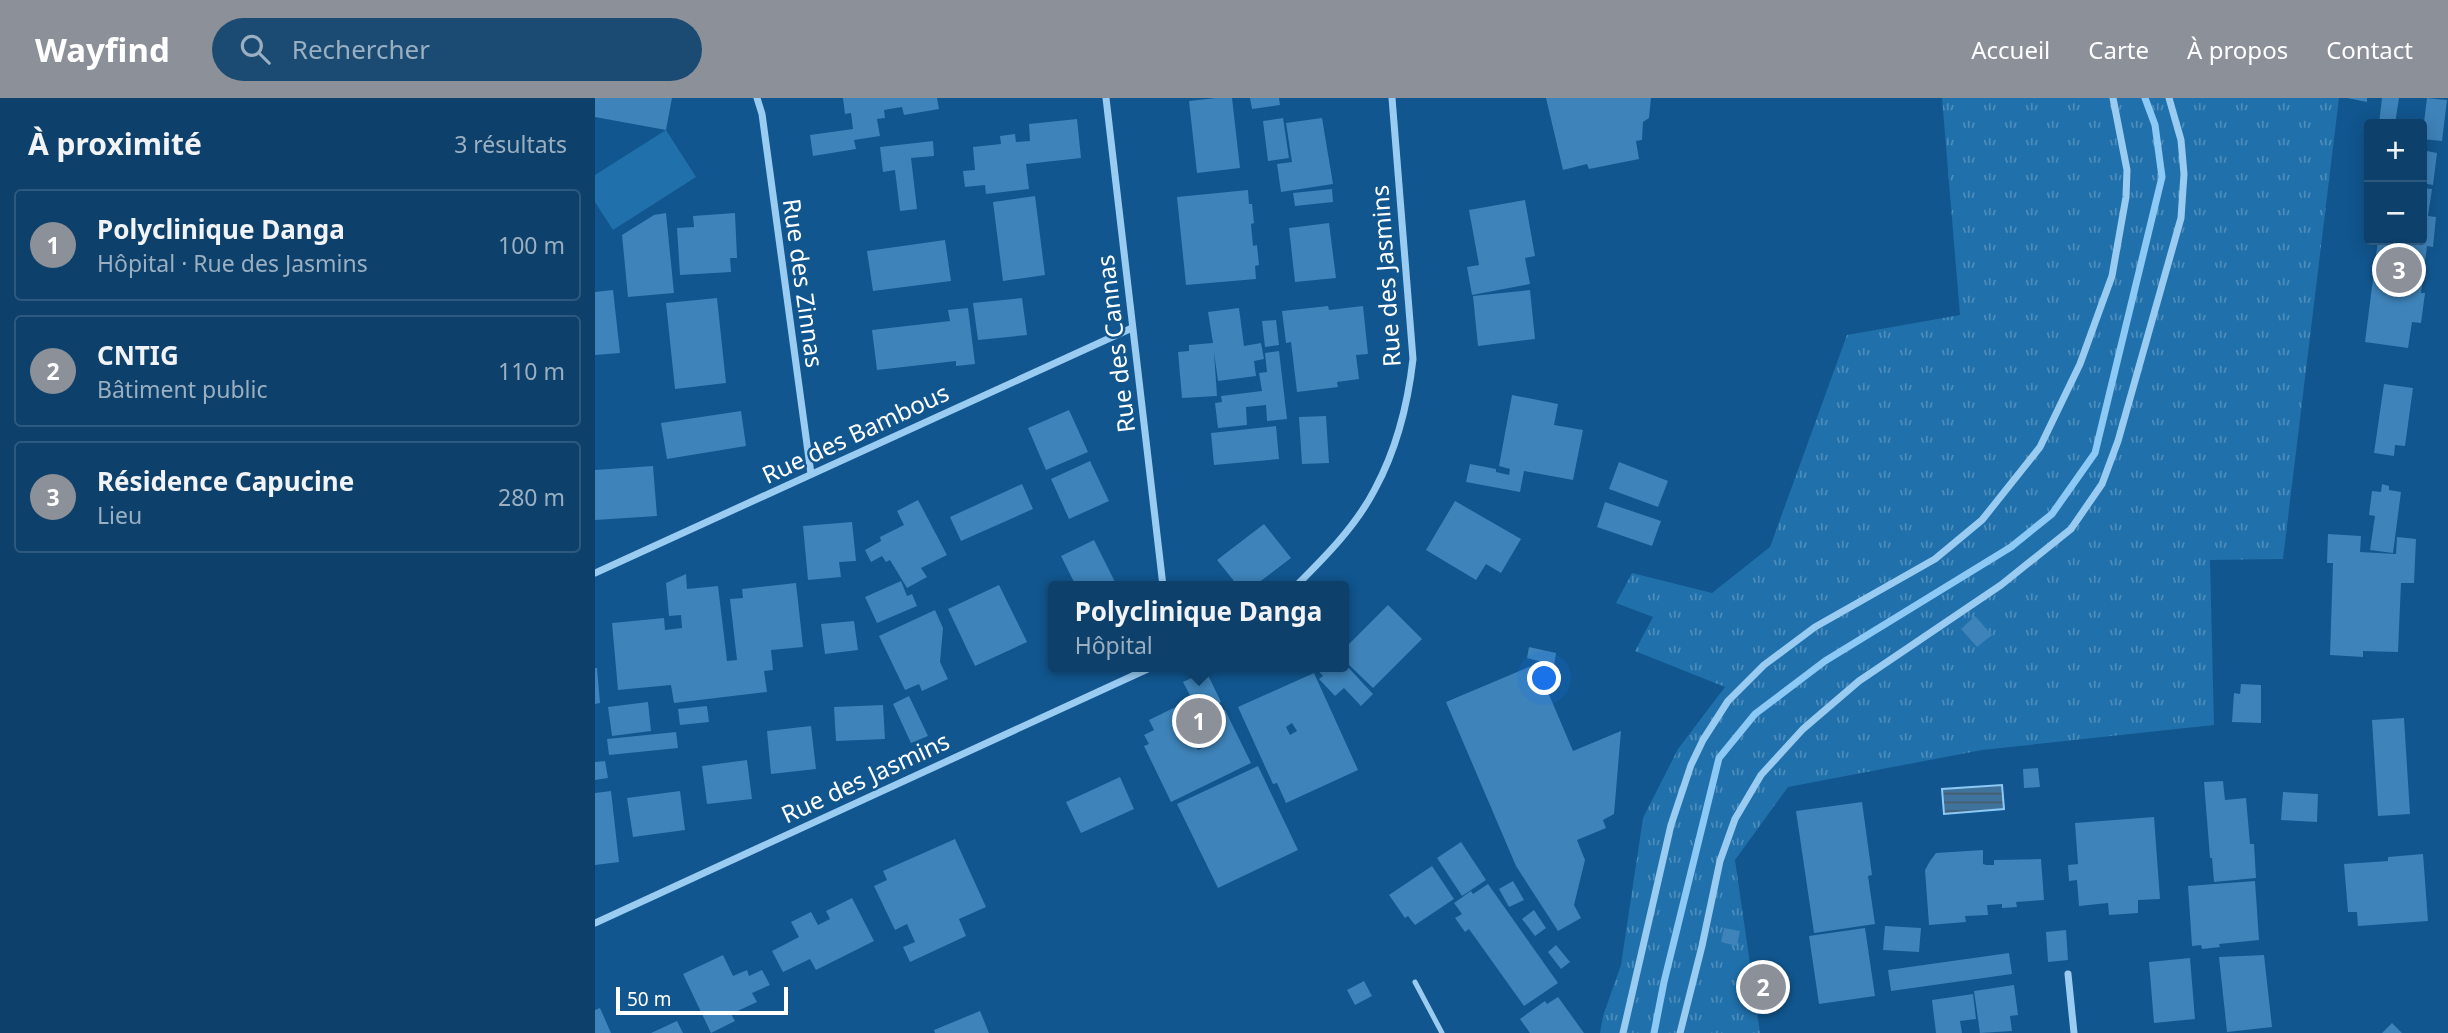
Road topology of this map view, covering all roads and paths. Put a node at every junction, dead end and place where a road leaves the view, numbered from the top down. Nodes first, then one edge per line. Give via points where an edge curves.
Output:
1 (757, 98) edge
2 (1106, 98) edge
3 (1392, 98) edge
4 (2113, 98) edge
5 (2169, 98) edge
6 (1132, 328) junction
7 (811, 474) junction
8 (595, 573) edge
9 (1162, 581) edge
10 (1301, 581) edge
11 (1141, 672) edge
12 (595, 923) edge
13 (2069, 974) dead end
14 (1415, 982) dead end
15 (1442, 1033) edge
16 (1623, 1033) edge
17 (1680, 1033) edge
18 (2074, 1033) edge

1 - 7 street, Rue des Zinnas
2 - 6 street, Rue des Cannas
3 - 10 street, Rue des Jasmins via 1413,359 1410,385 1375,490 1327,555
4 - 16 street via 2127,170 2112,276 2080,364 2040,447 1982,520 1935,559 1815,627 1764,665 1728,701 1695,757 1671,825
5 - 17 street via 2181,140 2181,218 2102,484 2071,528 2001,585 1859,681 1803,729 1761,775 1735,819 1720,861
6 - 7 street, Rue des Bambous
6 - 9 street, Rue des Cannas
7 - 8 street, Rue des Bambous
11 - 12 street, Rue des Jasmins
13 - 18 street
14 - 15 lane

